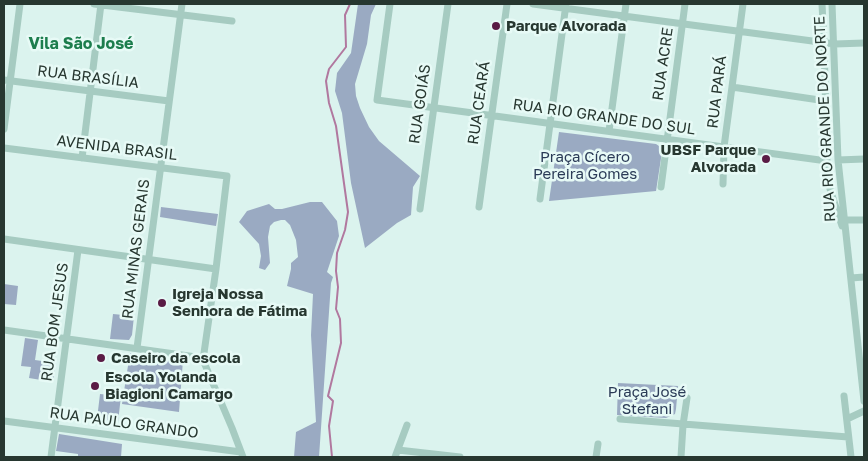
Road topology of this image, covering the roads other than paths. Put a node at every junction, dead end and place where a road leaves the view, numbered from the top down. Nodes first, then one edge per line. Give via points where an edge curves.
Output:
1 (20, 4) edge
2 (98, 4) edge
3 (182, 4) edge
4 (390, 4) edge
5 (448, 4) edge
6 (507, 4) edge
7 (533, 4) edge
8 (626, 4) edge
9 (685, 4) edge
10 (743, 4) edge
11 (822, 4) edge
12 (832, 4) edge
13 (565, 6) edge
14 (180, 15) junction
15 (624, 16) junction
16 (232, 21) dead end
17 (682, 24) junction
18 (739, 31) junction
19 (824, 42) junction
20 (864, 43) edge
21 (835, 44) junction
22 (7, 80) edge
23 (732, 87) junction
24 (90, 91) junction
25 (169, 101) junction
26 (826, 101) junction
27 (434, 107) junction
28 (492, 115) junction
29 (550, 123) junction
30 (4, 129) edge
31 (610, 131) junction
32 (667, 139) junction
33 (724, 147) junction
34 (4, 148) edge
35 (82, 158) junction
36 (864, 159) edge
37 (838, 160) junction
38 (827, 161) junction
39 (160, 168) junction
40 (723, 184) dead end
41 (661, 186) dead end
42 (540, 198) dead end
43 (480, 207) dead end
44 (420, 208) dead end
45 (845, 220) junction
46 (864, 220) edge
47 (845, 233) junction
48 (4, 239) edge
49 (78, 250) junction
50 (148, 259) junction
51 (216, 269) junction
52 (864, 277) edge
53 (851, 278) junction
54 (4, 330) edge
55 (861, 334) edge
56 (66, 338) junction
57 (137, 348) junction
58 (203, 360) junction
59 (844, 396) dead end
60 (864, 396) edge
61 (687, 398) dead end
62 (864, 411) edge
63 (620, 419) dead end
64 (847, 419) junction
65 (4, 421) edge
66 (407, 424) dead end
67 (683, 424) junction
68 (54, 428) junction
69 (848, 437) junction
70 (598, 444) dead end
71 (398, 450) junction
72 (242, 455) edge
73 (50, 457) edge
74 (395, 457) edge
75 (460, 457) edge
76 (596, 457) edge
77 (681, 457) edge
78 (851, 457) edge

1 - 22 street
2 - 14 street
2 - 24 street
3 - 14 street, RUA MINAS GERAIS
4 - 27 street, RUA RIO GRANDE DO SUL via 377,100
5 - 27 street, RUA GOIÁS
6 - 28 street, RUA CEARÁ
7 - 13 street
8 - 15 street
9 - 17 street, RUA ACRE
10 - 18 street, RUA PARÁ
11 - 19 street, RUA RIO GRANDE DO NORTE
12 - 21 street, RUA RIO GRANDE DO NORTE
13 - 15 street
13 - 29 street
14 - 16 street
14 - 25 street, RUA MINAS GERAIS
15 - 17 street
15 - 31 street
17 - 18 street
17 - 32 street, RUA ACRE
18 - 19 street
18 - 23 street, RUA PARÁ
19 - 21 street
19 - 26 street, RUA RIO GRANDE DO NORTE
20 - 21 street
21 - 37 street, RUA RIO GRANDE DO NORTE
22 - 24 street, RUA BRASÍLIA
22 - 30 street
23 - 26 street
23 - 33 street, RUA PARÁ
24 - 25 street, RUA BRASÍLIA
24 - 35 street
25 - 39 street, RUA MINAS GERAIS
26 - 38 street, RUA RIO GRANDE DO NORTE
27 - 28 street, RUA RIO GRANDE DO SUL
27 - 44 street, RUA GOIÁS
28 - 29 street, RUA RIO GRANDE DO SUL
28 - 43 street, RUA CEARÁ
29 - 31 street, RUA RIO GRANDE DO SUL
29 - 42 street
31 - 32 street, RUA RIO GRANDE DO SUL
32 - 33 street, RUA RIO GRANDE DO SUL
32 - 41 street, RUA ACRE
33 - 38 street, RUA RIO GRANDE DO SUL
33 - 40 street, RUA PARÁ
34 - 35 street, AVENIDA BRASIL
35 - 39 street, AVENIDA BRASIL
36 - 37 street
37 - 45 street, RUA RIO GRANDE DO NORTE
38 - 47 street, RUA RIO GRANDE DO NORTE via 830,190
39 - 50 street, RUA MINAS GERAIS
39 - 51 street, AVENIDA BRASIL via 227,176
45 - 46 street
45 - 47 street, RUA RIO GRANDE DO NORTE
47 - 53 street, RUA RIO GRANDE DO NORTE
48 - 49 street
49 - 50 street
49 - 56 street, RUA BOM JESUS
50 - 51 street
50 - 57 street, RUA MINAS GERAIS
51 - 58 street
52 - 53 street
53 - 55 street, RUA RIO GRANDE DO NORTE
54 - 56 street
55 - 60 street, RUA RIO GRANDE DO NORTE
56 - 57 street
56 - 68 street, RUA BOM JESUS
57 - 58 street via 196,356
58 - 72 street
59 - 64 street
61 - 67 street
62 - 64 street
63 - 67 street
64 - 69 street
65 - 68 street, RUA PAULO GRANDO
66 - 71 street
67 - 69 street
67 - 77 street
68 - 72 street, RUA PAULO GRANDO
68 - 73 street, RUA BOM JESUS
69 - 78 street
70 - 76 street
71 - 74 street
71 - 75 street

